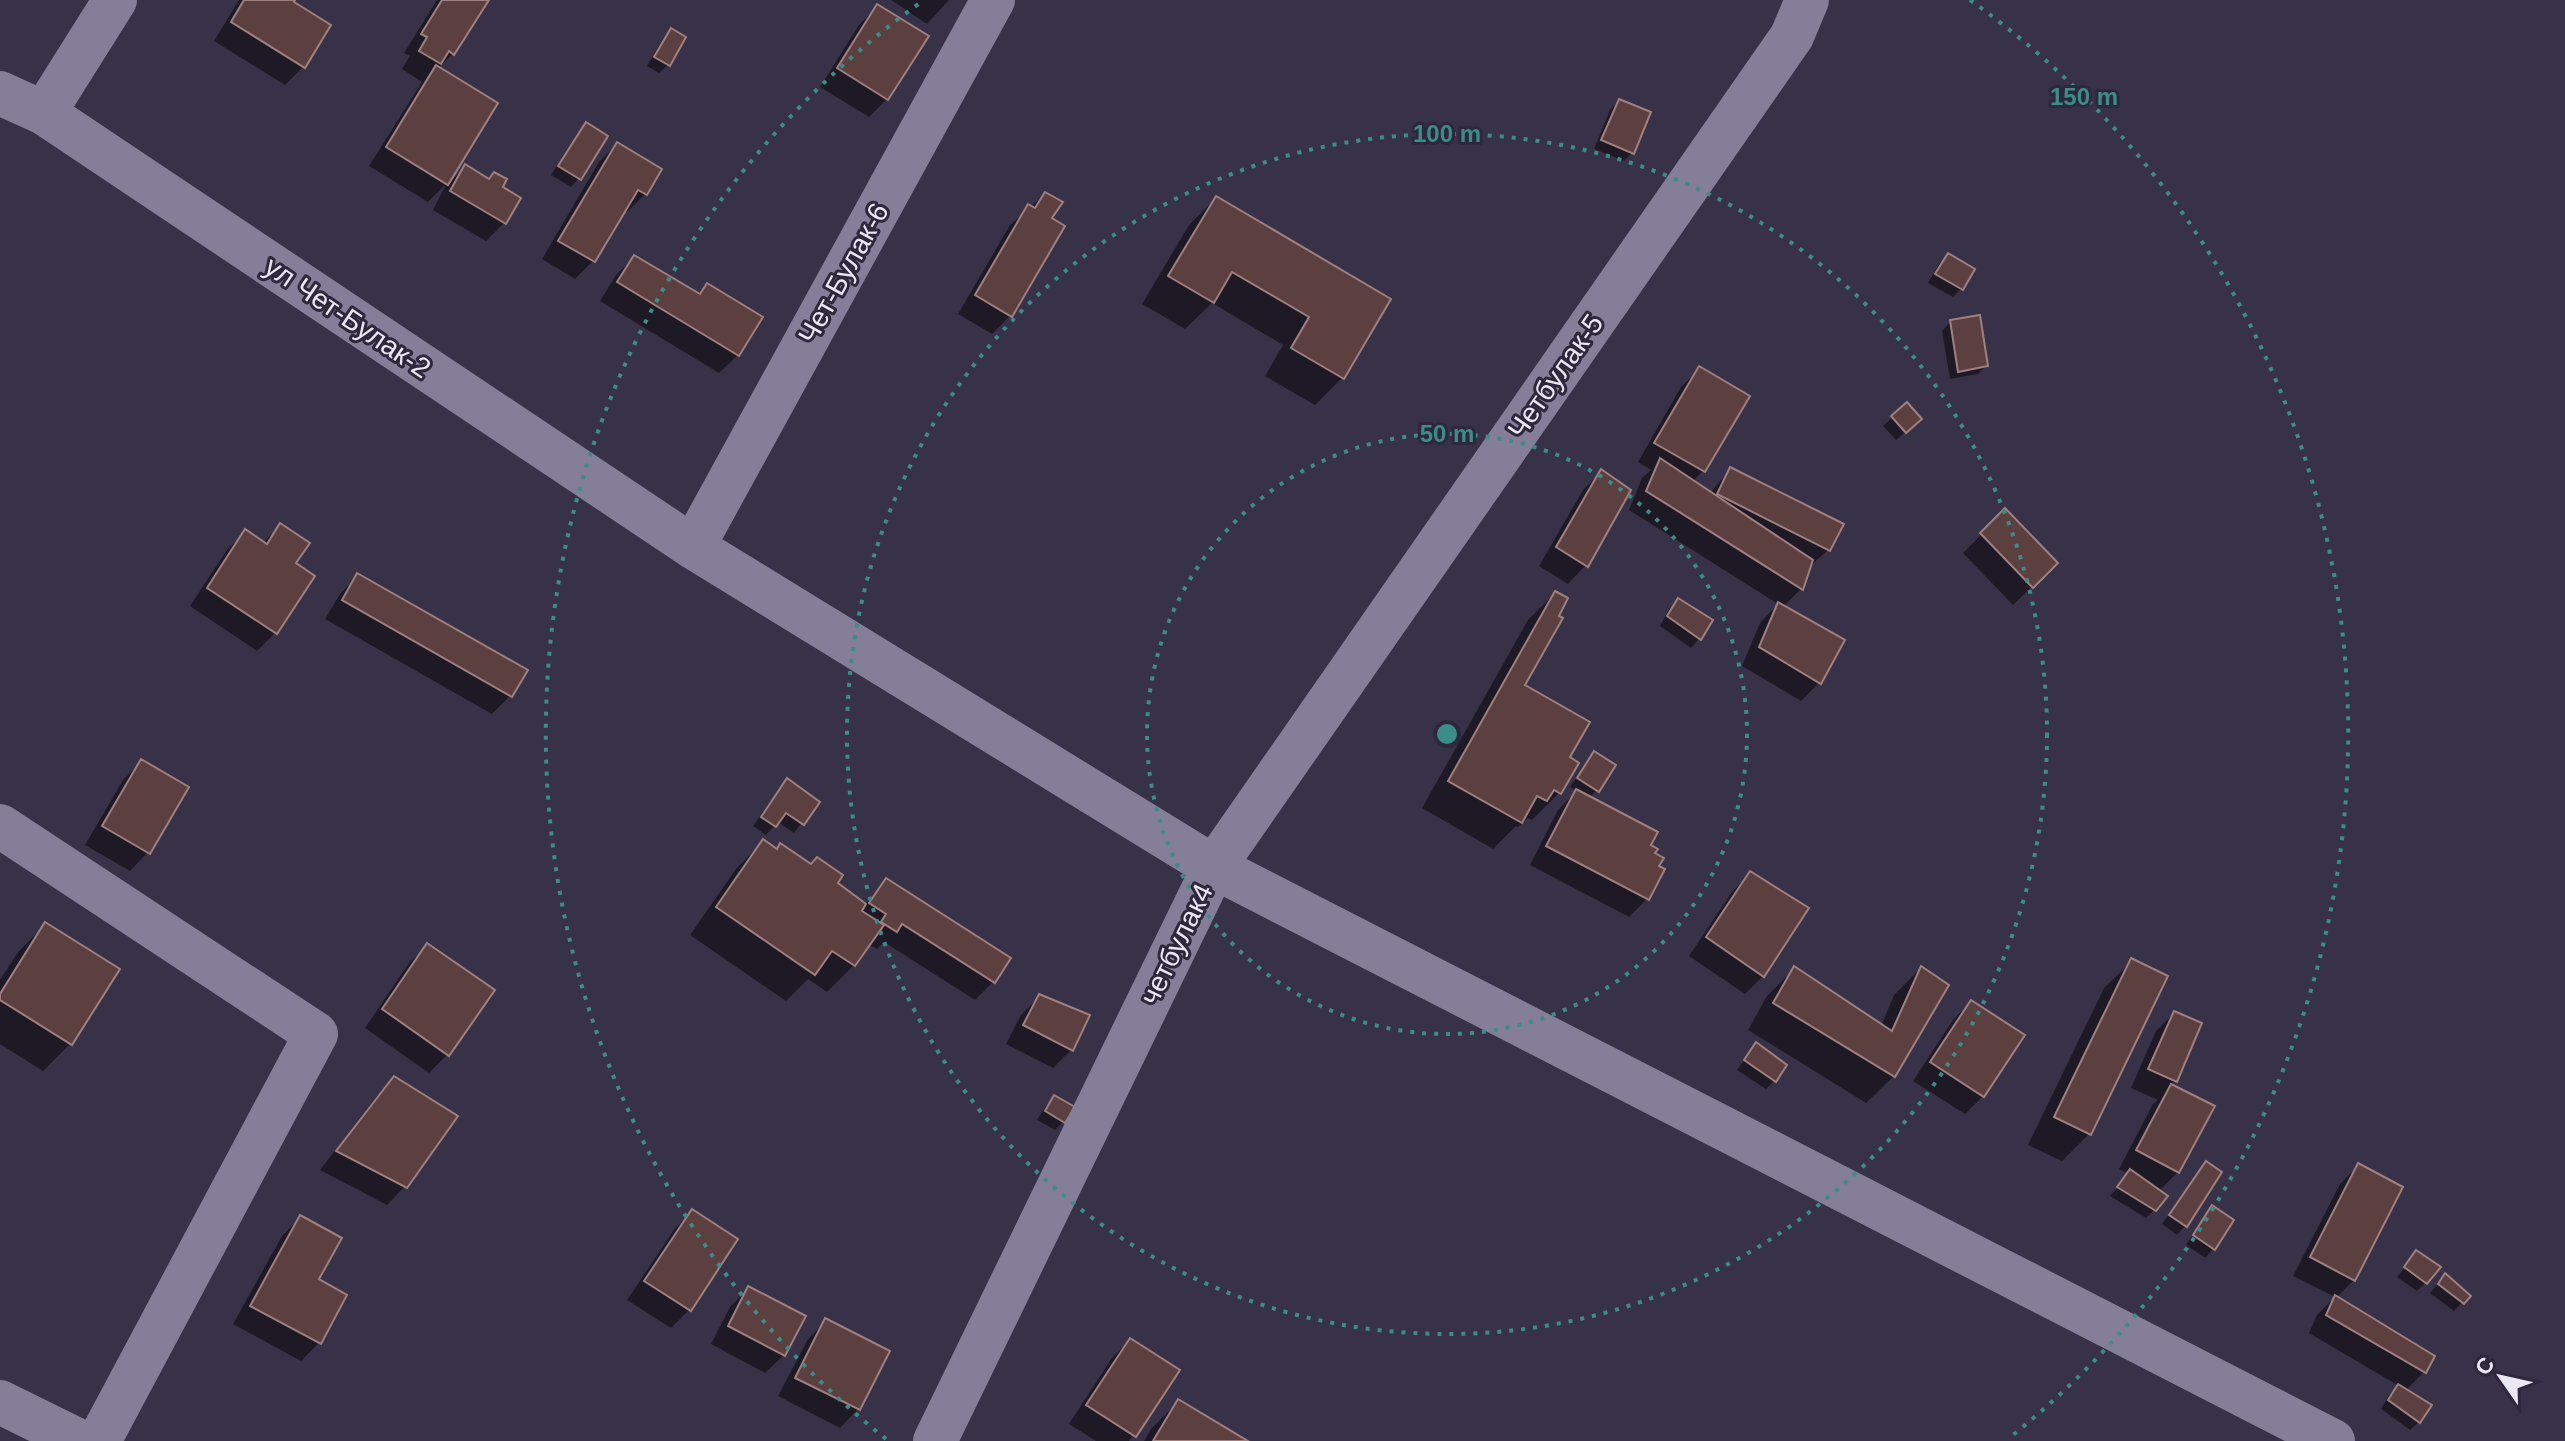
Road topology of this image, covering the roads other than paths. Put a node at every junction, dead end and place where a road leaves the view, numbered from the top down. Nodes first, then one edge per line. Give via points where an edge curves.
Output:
1 (115, 0) edge
2 (993, 0) edge
3 (1807, 0) edge
4 (0, 93) edge
5 (44, 113) junction
6 (693, 547) junction
7 (0, 826) edge
8 (1214, 867) junction
9 (0, 1402) edge
10 (79, 1441) edge
11 (99, 1441) edge
12 (935, 1441) edge
13 (2333, 1441) edge

1 - 5 street
2 - 6 street, Чет-Булак-6
3 - 8 street, Четбулак-5 via 1792,36
4 - 5 street, ул Чет-Булак-2
5 - 6 street, ул Чет-Булак-2
6 - 8 street, четбулак4
7 - 11 street via 316,1034
8 - 12 street, четбулак4
8 - 13 street
9 - 10 street

